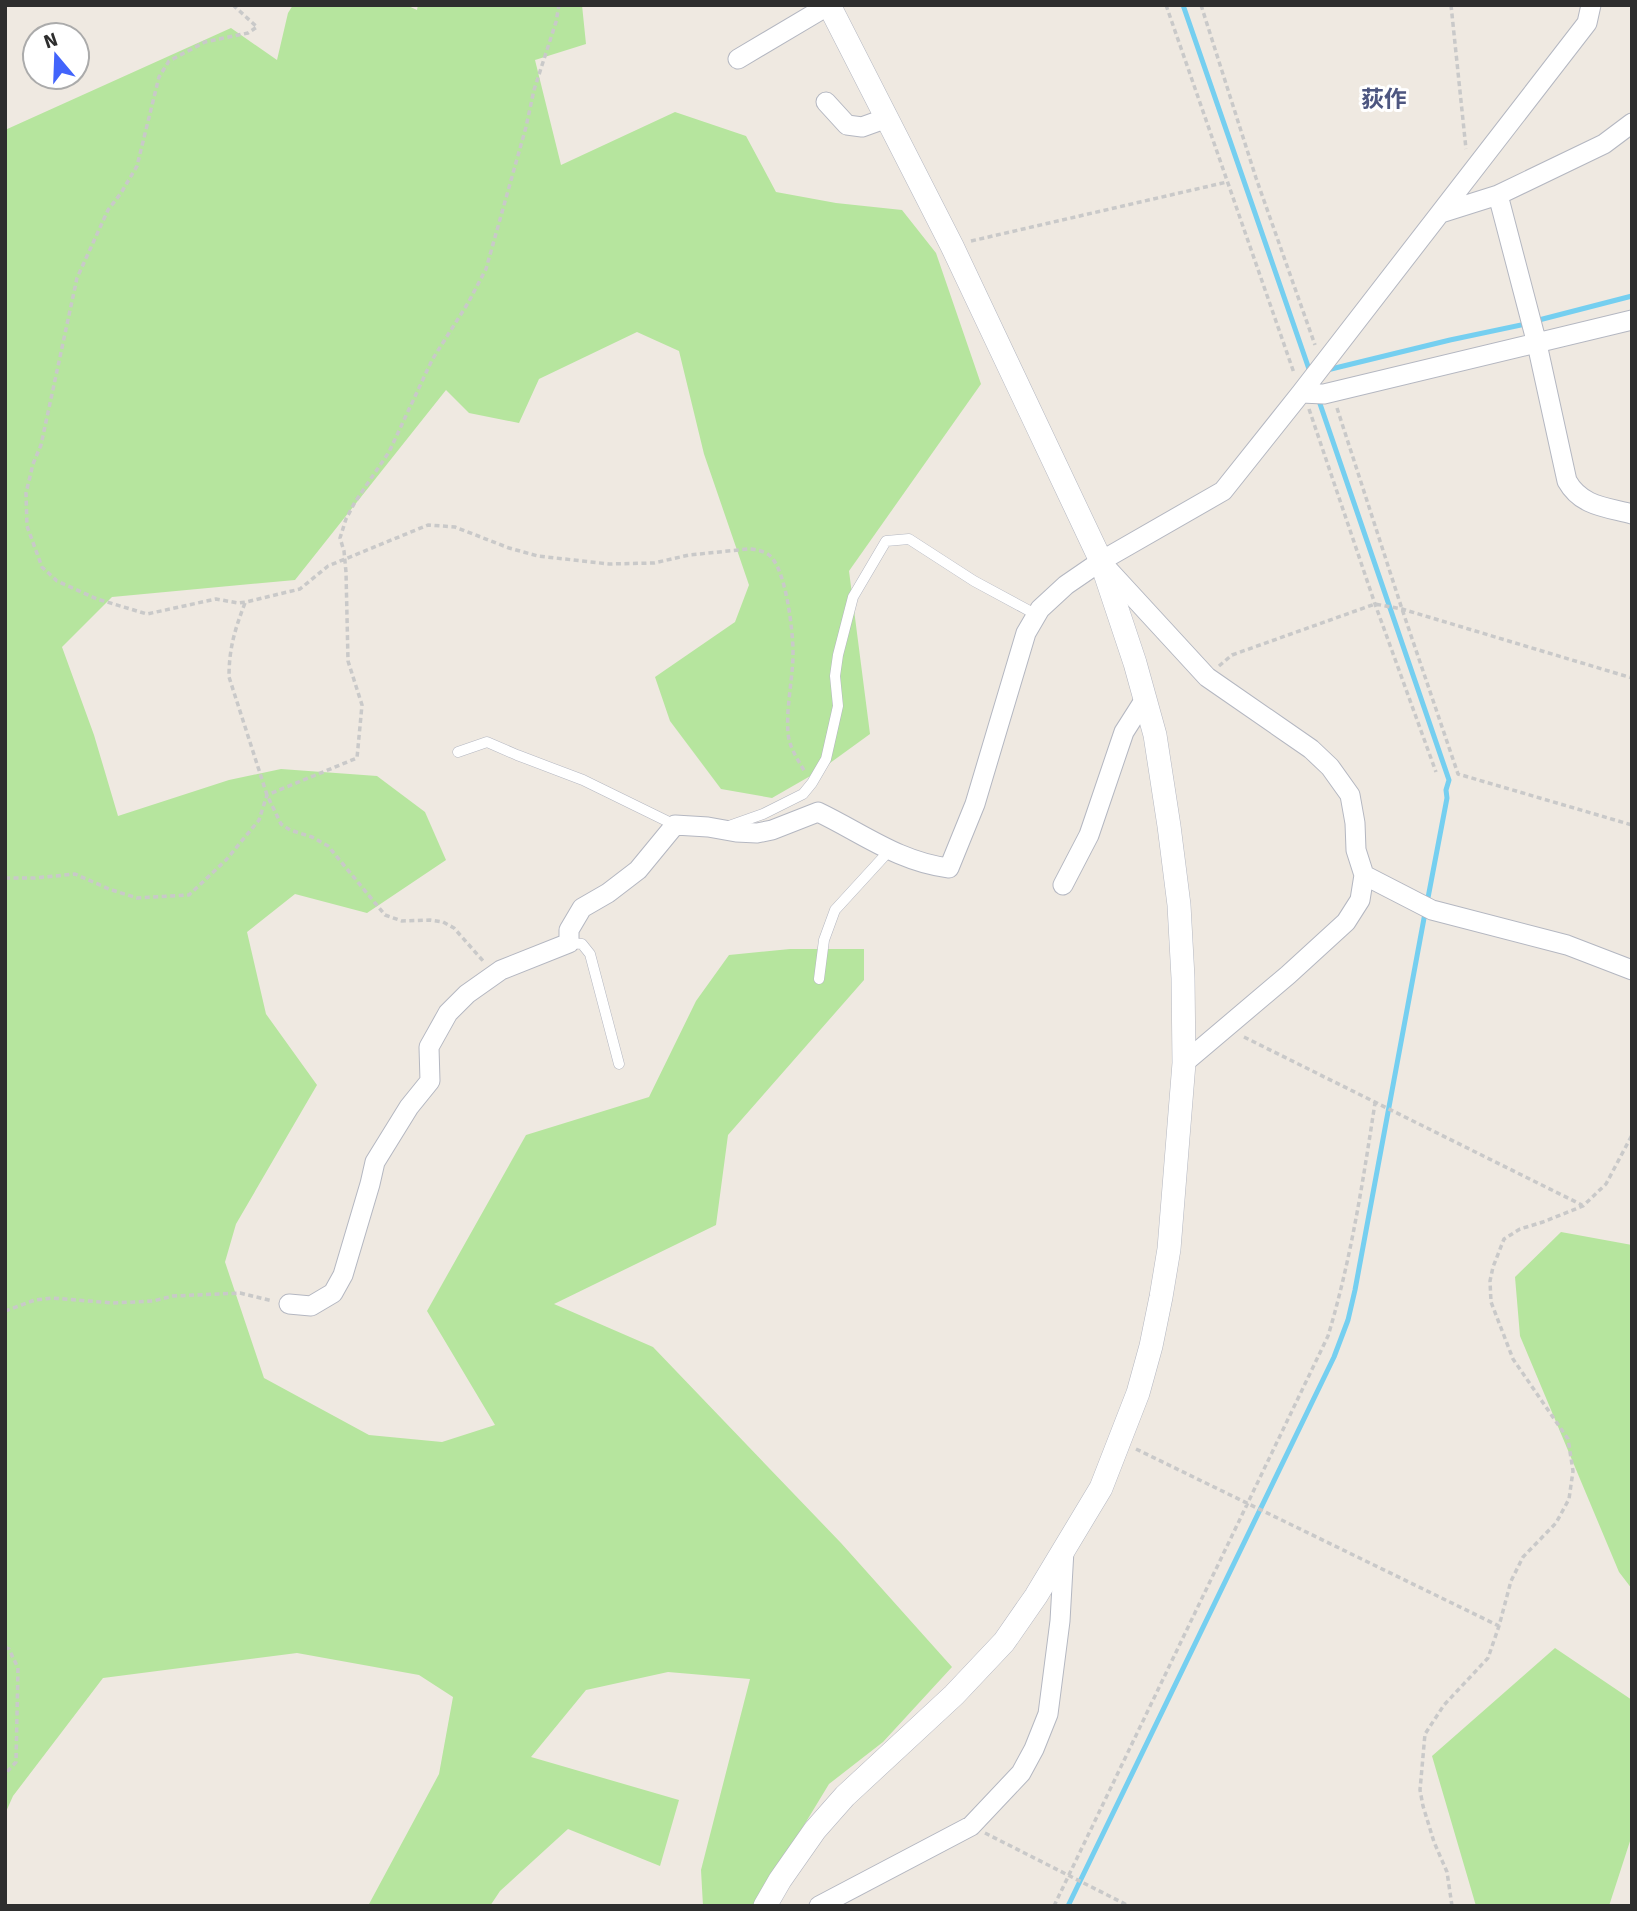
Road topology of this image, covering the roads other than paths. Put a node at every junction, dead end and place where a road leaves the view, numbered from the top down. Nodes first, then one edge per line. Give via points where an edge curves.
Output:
1 (829, 5) edge
2 (1591, 5) edge
3 (738, 59) dead end
4 (826, 102) dead end
5 (887, 118) junction
6 (1632, 122) edge
7 (1498, 195) junction
8 (1441, 213) junction
9 (1632, 320) edge
10 (1537, 344) junction
11 (1301, 393) junction
12 (1632, 514) edge
13 (1101, 561) junction
14 (1037, 614) junction
15 (1145, 699) junction
16 (458, 752) dead end
17 (675, 825) junction
18 (718, 829) junction
19 (890, 851) junction
20 (1364, 875) junction
21 (1063, 885) dead end
22 (569, 943) junction
23 (1632, 970) edge
24 (819, 979) dead end
25 (1184, 1063) junction
26 (619, 1064) dead end
27 (289, 1304) road end
28 (1064, 1550) junction
29 (765, 1906) edge
30 (819, 1906) edge

1 - 3 street
1 - 5 street
2 - 8 street via 1587,23
4 - 5 street via 847,125 862,127
5 - 13 street
6 - 7 street via 1604,144
7 - 8 street
7 - 10 street
8 - 11 street
9 - 10 street
10 - 11 street via 1332,393
10 - 12 street via 1567,481 1586,502
11 - 13 street via 1223,491
13 - 14 street via 1066,585
13 - 15 street
13 - 20 street via 1207,677 1330,767 1350,795 1356,850
14 - 18 lane via 909,539 886,541 853,597 838,655 838,706 826,759 803,794
14 - 19 street via 1026,633 975,804 948,868
15 - 21 street via 1124,732 1089,835
15 - 25 street via 1155,735 1179,905
16 - 17 lane via 487,742 583,780
17 - 18 street
17 - 22 street via 638,870 582,908 569,930
18 - 19 street via 757,833 818,813
19 - 24 lane via 835,910 824,940
20 - 23 street via 1432,909 1567,945
20 - 25 street via 1360,900 1346,922
22 - 26 lane via 582,944 590,954
22 - 27 street via 495,974 448,1013 429,1047 430,1082 375,1162 343,1275 333,1293 311,1306
25 - 28 street via 1169,1249 1147,1358 1101,1488
28 - 29 street via 1004,1642 845,1796 815,1830
28 - 30 street via 1048,1714 1021,1773 971,1826

